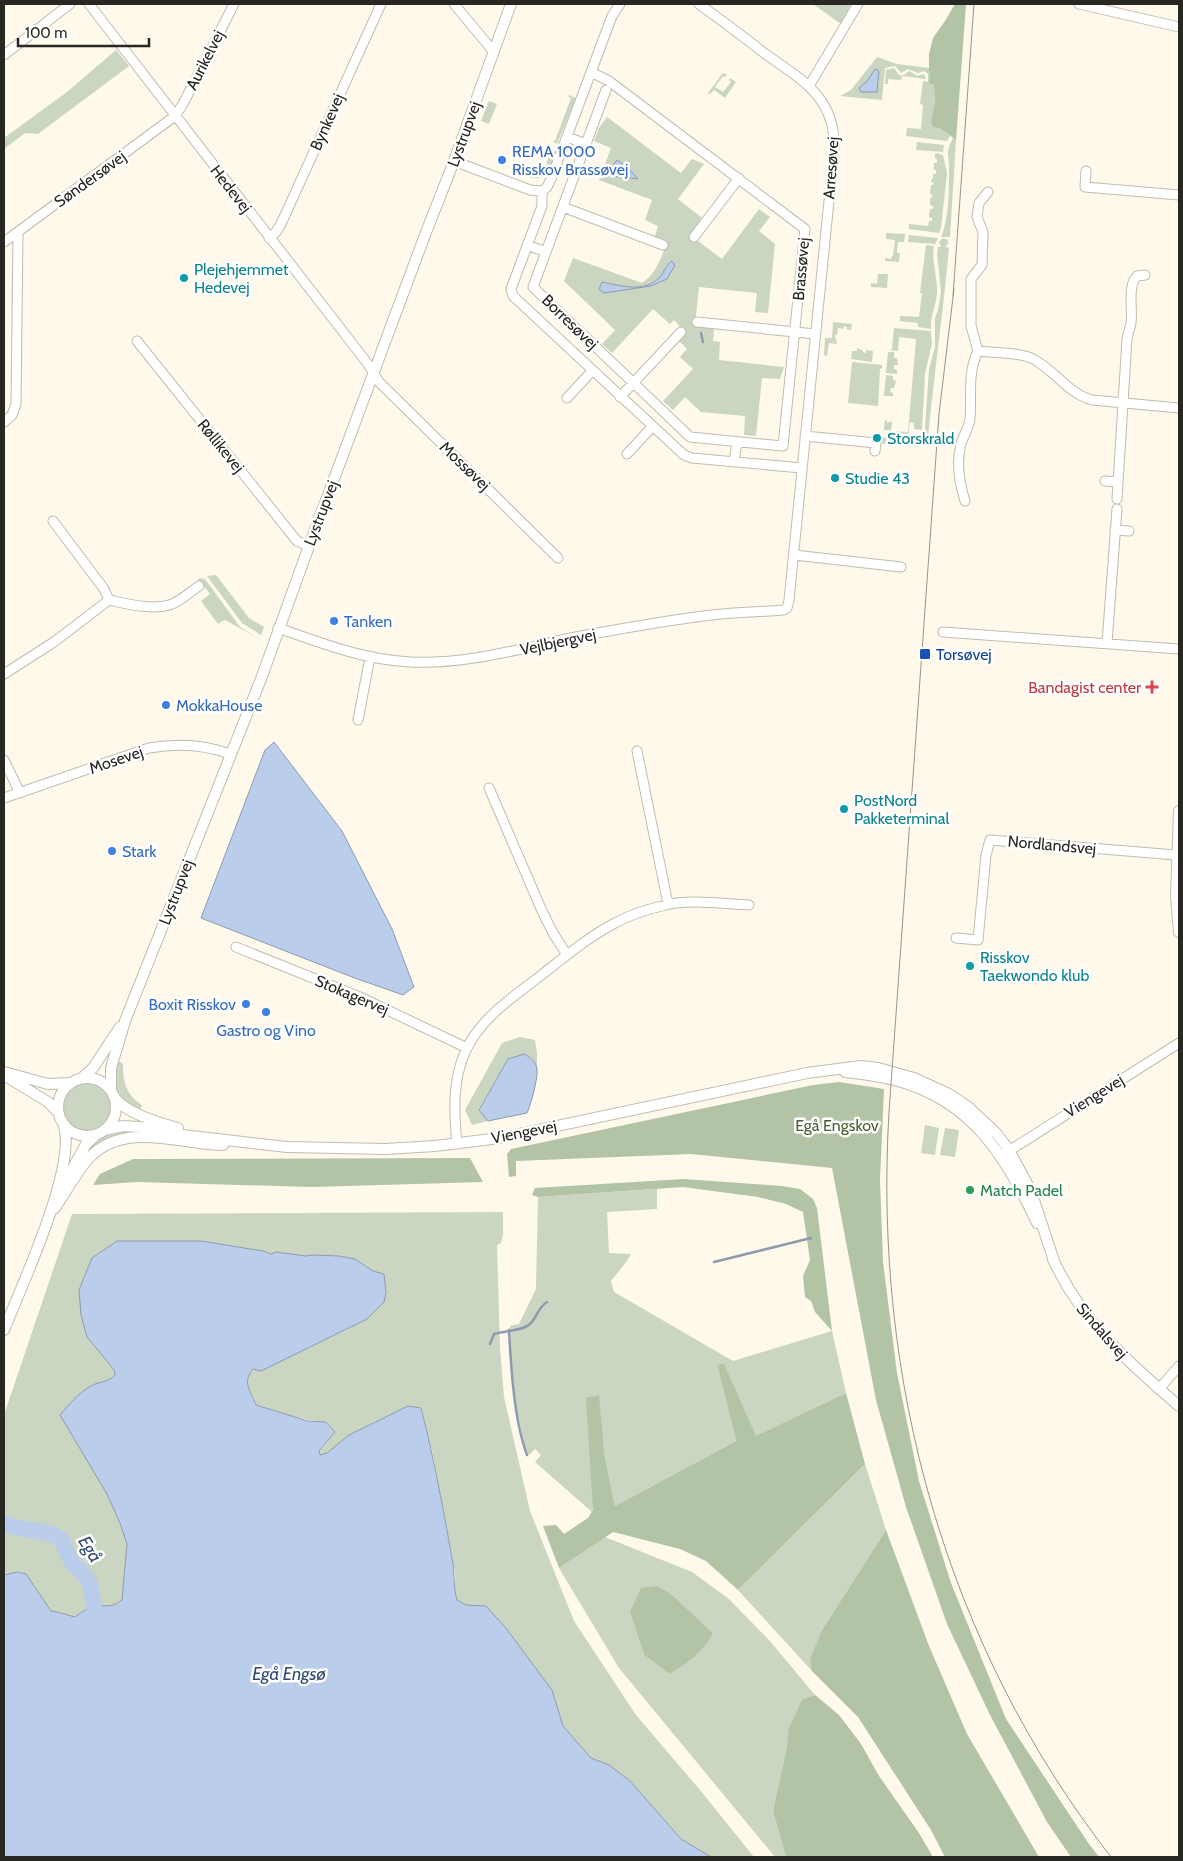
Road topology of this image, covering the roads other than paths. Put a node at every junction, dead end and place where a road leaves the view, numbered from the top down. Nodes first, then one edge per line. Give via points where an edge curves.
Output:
1 (70, 4) edge
2 (89, 4) edge
3 (234, 4) edge
4 (381, 4) edge
5 (454, 4) edge
6 (511, 4) edge
7 (620, 4) edge
8 (699, 4) edge
9 (858, 4) edge
10 (1080, 4) edge
11 (1179, 27) edge
12 (494, 52) junction
13 (4, 55) edge
14 (591, 72) junction
15 (809, 86) junction
16 (606, 90) dead end
17 (175, 116) junction
18 (567, 137) junction
19 (586, 144) junction
20 (454, 161) junction
21 (1086, 171) dead end
22 (739, 178) junction
23 (542, 191) junction
24 (988, 192) dead end
25 (1179, 195) edge
26 (563, 207) junction
27 (18, 232) junction
28 (694, 237) dead end
29 (269, 238) junction
30 (4, 242) edge
31 (527, 245) junction
32 (663, 245) dead end
33 (546, 252) junction
34 (1145, 275) dead end
35 (697, 322) dead end
36 (681, 332) dead end
37 (795, 332) junction
38 (816, 334) junction
39 (137, 342) dead end
40 (978, 351) junction
41 (592, 371) junction
42 (373, 374) junction
43 (633, 382) junction
44 (620, 397) junction
45 (567, 398) dead end
46 (1124, 402) junction
47 (1179, 408) edge
48 (4, 422) edge
49 (652, 427) junction
50 (805, 436) junction
51 (736, 442) junction
52 (875, 451) dead end
53 (627, 454) dead end
54 (734, 462) junction
55 (802, 468) junction
56 (1105, 481) dead end
57 (1118, 482) junction
58 (1117, 499) dead end
59 (965, 501) dead end
60 (1117, 510) dead end
61 (53, 521) dead end
62 (1115, 530) junction
63 (1129, 531) dead end
64 (309, 546) junction
65 (794, 555) junction
66 (558, 558) dead end
67 (901, 567) dead end
68 (198, 586) dead end
69 (109, 600) junction
70 (278, 628) junction
71 (943, 632) dead end
72 (1107, 644) junction
73 (1179, 649) edge
74 (370, 657) junction
75 (4, 674) edge
76 (358, 720) dead end
77 (637, 751) dead end
78 (230, 754) junction
79 (4, 760) edge
80 (489, 788) dead end
81 (20, 792) junction
82 (4, 798) edge
83 (1179, 811) edge
84 (1176, 855) junction
85 (668, 904) junction
86 (749, 905) dead end
87 (1179, 932) edge
88 (956, 938) dead end
89 (236, 947) dead end
90 (567, 955) junction
91 (125, 1021) junction
92 (1179, 1043) edge
93 (466, 1048) junction
94 (4, 1072) edge
95 (4, 1076) edge
96 (82, 1078) junction
97 (70, 1083) junction
98 (113, 1094) junction
99 (58, 1112) junction
100 (63, 1123) junction
101 (100, 1132) junction
102 (210, 1137) junction
103 (457, 1144) junction
104 (267, 1145) junction
105 (1005, 1153) junction
106 (55, 1208) junction
107 (48, 1220) junction
108 (4, 1330) edge
109 (1179, 1366) edge
110 (1160, 1389) junction
111 (1179, 1406) edge

1 - 13 street
2 - 17 street, Hedevej
3 - 17 street, Aurikelvej
4 - 29 street, Bynkevej via 281,224
5 - 12 street
6 - 12 street, Lystrupvej
7 - 14 street
8 - 15 street, Arresøvej
9 - 15 street
10 - 11 street
12 - 20 street, Lystrupvej
14 - 18 street
14 - 22 street, Brassøvej via 609,81
15 - 38 street, Arresøvej via 831,118 834,143
16 - 19 street
17 - 27 street, Søndersøvej
17 - 29 street, Hedevej
18 - 19 street
18 - 23 street via 550,181
19 - 26 street
20 - 23 street via 530,190
20 - 42 street, Lystrupvej
21 - 25 street via 1085,187
22 - 28 street
22 - 37 street, Brassøvej via 805,229
23 - 31 street, Borresøvej via 542,206
24 - 40 street via 979,203 978,217 984,232 982,265 971,279 971,326
26 - 32 street
26 - 33 street, Borresøvej
27 - 30 street, Søndersøvej
27 - 48 street via 16,404 12,415
29 - 42 street, Hedevej
31 - 33 street
31 - 41 street, Borresøvej via 511,289 512,295
33 - 43 street, Borresøvej via 533,287
34 - 46 street via 1137,276 1133,282
35 - 37 street
36 - 43 street
37 - 38 street
37 - 51 street, Borresøvej via 783,446
38 - 50 street, Arresøvej
39 - 64 street, Røllikevej via 297,541
40 - 46 street via 1024,356 1035,360 1081,397
40 - 59 street via 971,375 970,422 960,446 960,482
41 - 44 street, Borresøvej
41 - 45 street, Borresøvej
42 - 64 street, Lystrupvej
42 - 66 street, Mossøvej
43 - 44 street
43 - 51 street, Borresøvej via 690,437
44 - 49 street, Borresøvej
46 - 47 street
46 - 57 street
49 - 53 street
49 - 54 street, Borresøvej via 684,455
50 - 52 street via 876,443
50 - 55 street, Arresøvej
51 - 54 street
54 - 55 street, Borresøvej
55 - 65 street, Arresøvej
56 - 57 street
57 - 58 street
60 - 62 street
61 - 69 street
62 - 63 street
62 - 72 street
64 - 70 street, Lystrupvej
65 - 67 street
65 - 74 street, Vejlbjergvej via 790,600 784,610 666,621 461,660 408,662
68 - 69 street via 172,604 161,607
69 - 75 street via 54,642
70 - 74 street, Vejlbjergvej
70 - 78 street, Lystrupvej
71 - 72 street
72 - 73 street
74 - 76 street
77 - 85 street
78 - 81 street, Mosevej via 200,746 169,744
78 - 91 street, Lystrupvej
79 - 81 street
80 - 90 street via 542,911
81 - 82 street, Mosevej
83 - 84 street
84 - 87 street
84 - 88 street, Nordlandsvej via 990,840 978,940
85 - 86 street
85 - 90 street via 615,923
89 - 93 street, Stokagervej via 360,997
90 - 93 street via 491,1015
91 - 96 street, Lystrupvej via 93,1068
91 - 98 street, Lystrupvej via 112,1068
92 - 105 street, Viengevej
93 - 103 street via 455,1093
94 - 97 street via 48,1084
95 - 99 street via 48,1102
96 - 97 street
96 - 98 street via 106,1084
97 - 99 street via 60,1096
98 - 101 street via 114,1116
98 - 102 street, Viengevej via 125,1107 150,1119
99 - 100 street
100 - 101 street via 76,1134 85,1136
100 - 107 street via 66,1153
101 - 102 street, Viengevej via 117,1126 134,1126
101 - 106 street via 89,1139 80,1154
102 - 104 street, Viengevej
103 - 104 street, Viengevej via 385,1149
103 - 105 street, Viengevej via 834,1070 891,1079 927,1092 962,1113
104 - 106 street via 123,1138 104,1146 89,1158
105 - 110 street, Sindalsvej via 1031,1191 1055,1264 1073,1296 1089,1319 1126,1359
106 - 107 street
107 - 108 street
109 - 110 street
110 - 111 street, Sindalsvej

